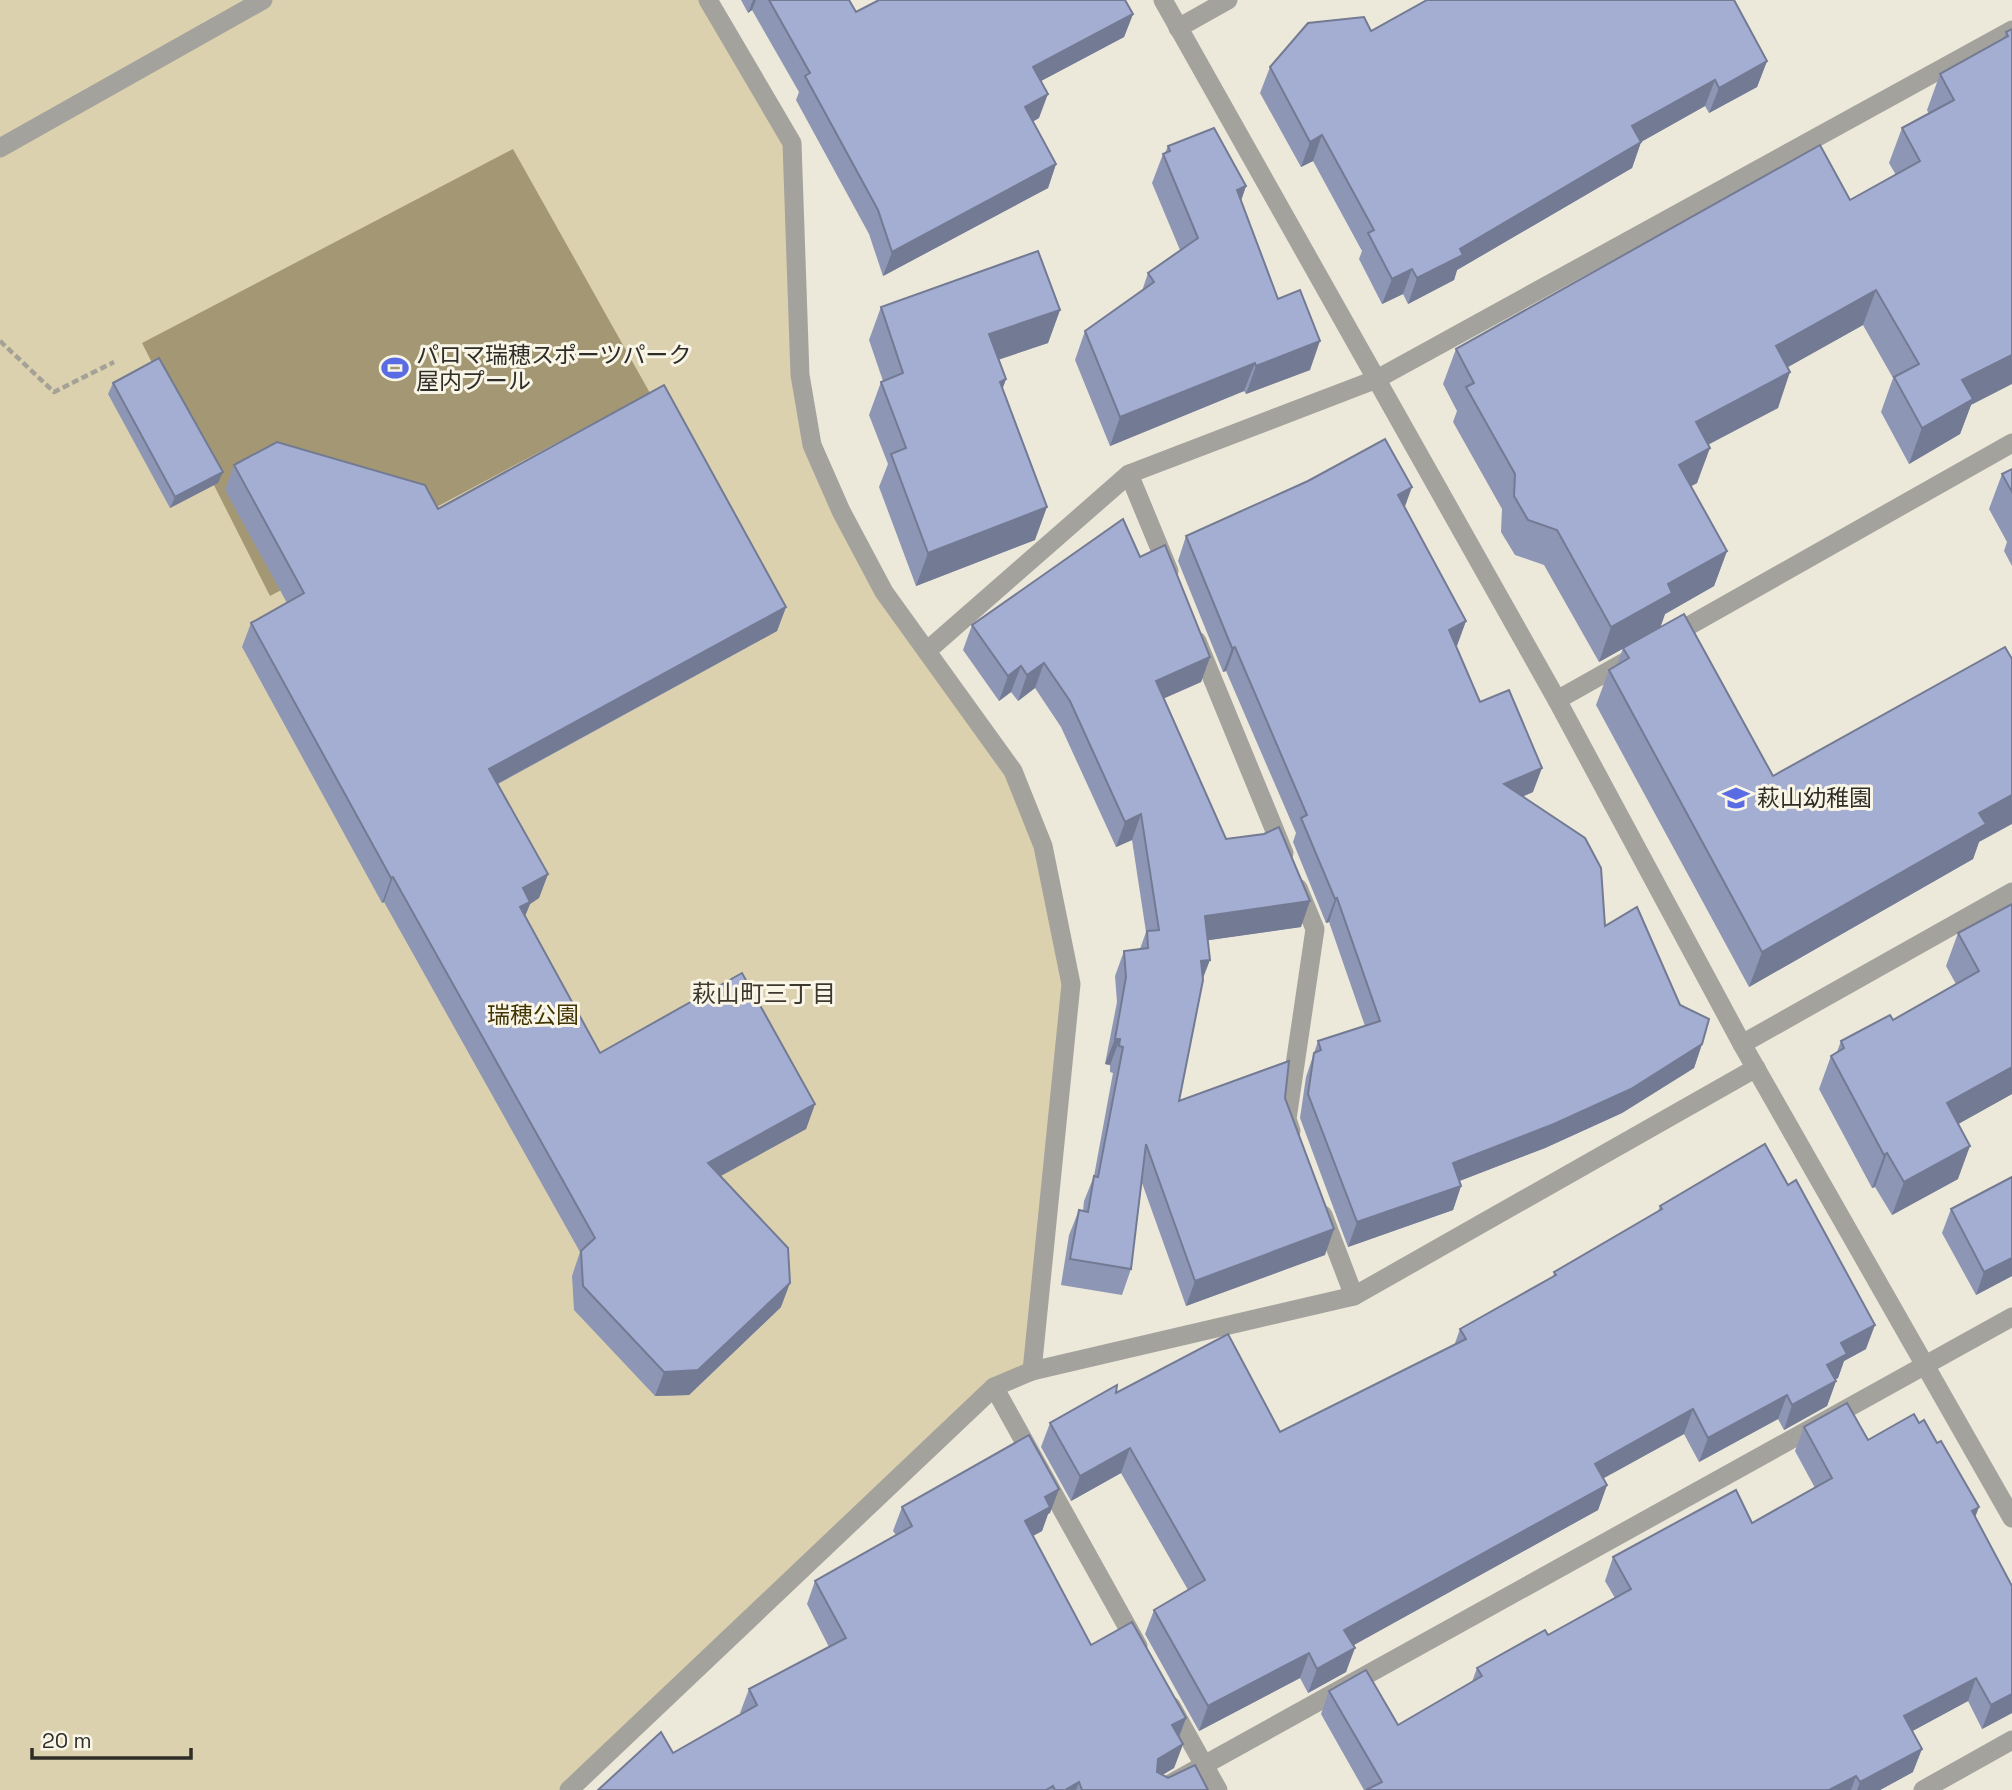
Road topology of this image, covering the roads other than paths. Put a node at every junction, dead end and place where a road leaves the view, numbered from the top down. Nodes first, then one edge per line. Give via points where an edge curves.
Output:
1 (262, 0) edge
2 (708, 0) edge
3 (1163, 0) edge
4 (1228, 0) edge
5 (1178, 28) junction
6 (2012, 30) edge
7 (0, 148) edge
8 (1377, 379) junction
9 (2012, 443) edge
10 (1129, 474) junction
11 (1175, 587) edge
12 (1191, 625) edge
13 (928, 650) junction
14 (1557, 700) junction
15 (2012, 892) edge
16 (1742, 1044) junction
17 (1756, 1068) junction
18 (1296, 1144) edge
19 (1315, 1195) edge
20 (1354, 1296) junction
21 (2012, 1317) edge
22 (1926, 1365) junction
23 (1032, 1371) junction
24 (994, 1387) junction
25 (2012, 1518) edge
26 (1150, 1668) edge
27 (1163, 1692) edge
28 (2012, 1740) edge
29 (1204, 1765) junction
30 (569, 1790) edge
31 (1159, 1790) edge
32 (1218, 1790) edge
33 (1923, 1790) edge

1 - 7 street
2 - 13 street via 792,143 800,375 811,445 884,592
3 - 5 street
4 - 5 street
5 - 8 street
6 - 8 street
8 - 10 street
8 - 14 street
9 - 14 street
10 - 11 street
10 - 13 street
12 - 18 street via 1315,929 1287,1119
13 - 23 street via 1013,771 1044,846 1071,984
14 - 16 street
15 - 16 street
16 - 17 street
17 - 20 street
17 - 22 street
19 - 20 street
20 - 23 street
21 - 22 street
22 - 25 street
22 - 29 street
23 - 24 street
24 - 26 street
24 - 30 street
27 - 29 street
28 - 33 street
29 - 31 street
29 - 32 street

